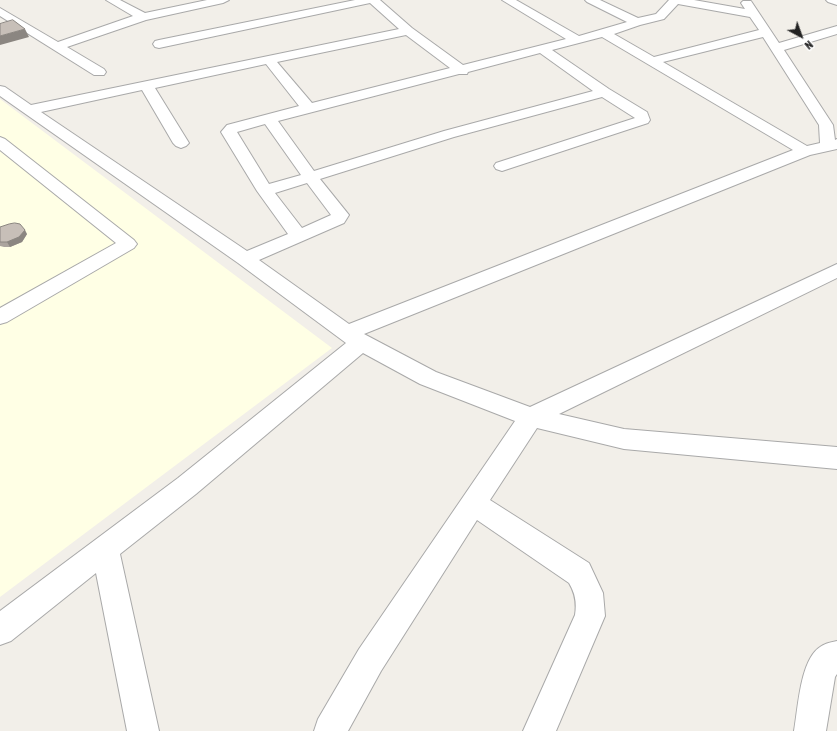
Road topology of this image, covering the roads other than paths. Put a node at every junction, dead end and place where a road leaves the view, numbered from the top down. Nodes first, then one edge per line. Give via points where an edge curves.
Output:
1 (112, 0) edge
2 (223, 0) edge
3 (372, 0) edge
4 (508, 0) edge
5 (591, 0) edge
6 (745, 0) edge
7 (832, 0) edge
8 (837, 2) edge
9 (0, 11) edge
10 (754, 14) junction
11 (143, 17) junction
12 (636, 22) junction
13 (408, 30) junction
14 (837, 30) edge
15 (766, 32) junction
16 (604, 33) junction
17 (577, 40) junction
18 (159, 44) dead end
19 (58, 46) junction
20 (776, 48) junction
21 (542, 49) junction
22 (268, 60) junction
23 (652, 61) junction
24 (462, 71) junction
25 (99, 72) dead end
26 (146, 85) junction
27 (0, 90) edge
28 (604, 92) junction
29 (309, 109) junction
30 (28, 110) junction
31 (269, 119) junction
32 (0, 142) edge
33 (181, 143) dead end
34 (833, 144) edge
35 (804, 151) junction
36 (502, 166) dead end
37 (311, 178) junction
38 (265, 191) junction
39 (299, 236) junction
40 (245, 259) junction
41 (837, 270) edge
42 (0, 317) edge
43 (354, 338) junction
44 (531, 417) junction
45 (834, 456) edge
46 (473, 503) junction
47 (105, 549) junction
48 (0, 630) edge
49 (837, 656) edge
50 (143, 731) edge
51 (330, 731) edge
52 (539, 731) edge
53 (810, 731) edge

1 - 11 street
2 - 11 street
3 - 13 street
3 - 18 street
4 - 17 street
5 - 12 street
6 - 10 street
7 - 8 street
9 - 19 street
10 - 12 street via 675,0 660,17
10 - 15 street
11 - 19 street
12 - 16 street
13 - 22 street
13 - 24 street
14 - 20 street
15 - 20 street
15 - 23 street
16 - 17 street
16 - 23 street
17 - 21 street
19 - 25 street
20 - 34 street via 826,125
21 - 24 street
21 - 28 street
22 - 26 street
22 - 29 street
23 - 35 street
24 - 29 street
26 - 30 street
26 - 33 street
27 - 30 street
28 - 36 street via 642,116 643,120
28 - 37 street via 449,134
29 - 31 street
30 - 40 street
31 - 37 street
31 - 38 street via 235,127 229,132
32 - 42 street via 128,244
34 - 35 street
35 - 43 street
37 - 38 street
37 - 39 street via 340,217
38 - 39 street
39 - 40 street
40 - 43 street
41 - 44 street
43 - 44 street via 428,378
43 - 47 street via 187,486
44 - 45 street via 624,439
44 - 46 street
46 - 51 street via 370,660
46 - 52 street via 579,573 588,586 590,616
47 - 48 street
47 - 50 street
49 - 53 street via 830,658 820,670

